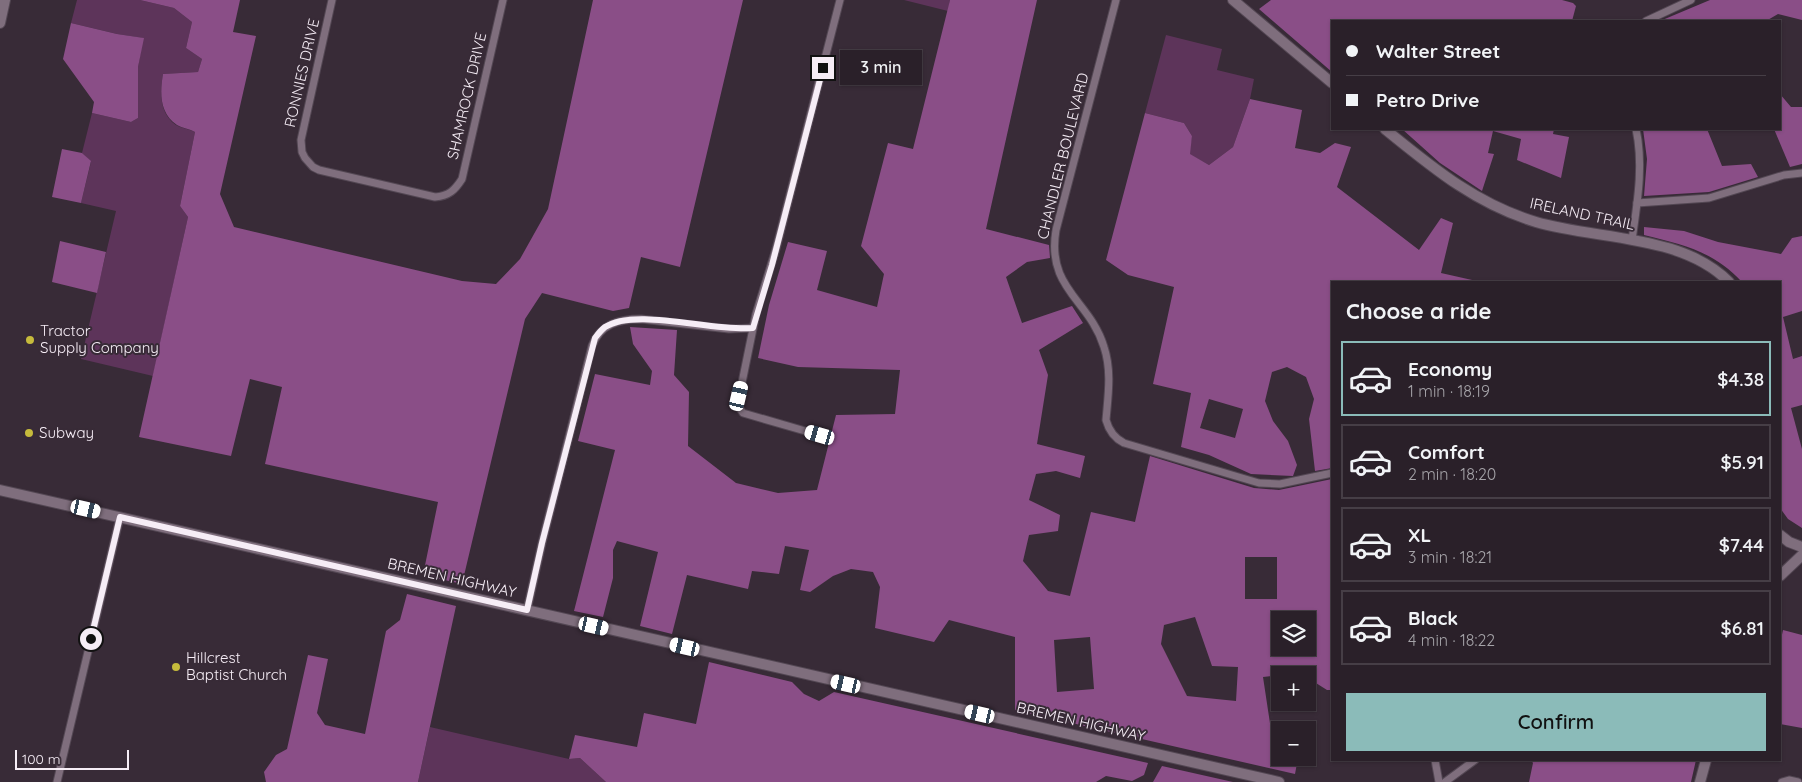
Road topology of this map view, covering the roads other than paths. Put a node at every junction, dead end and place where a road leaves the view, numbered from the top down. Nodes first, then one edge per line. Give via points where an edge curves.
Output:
1 (5, 0) edge
2 (332, 0) edge
3 (503, 0) edge
4 (840, 0) edge
5 (1116, 0) edge
6 (1233, 0) edge
7 (1691, 0) edge
8 (1648, 20) edge
9 (0, 23) edge
10 (1331, 83) edge
11 (1386, 130) edge
12 (1636, 130) edge
13 (1802, 173) edge
14 (449, 194) joint
15 (1637, 203) junction
16 (1632, 240) junction
17 (1728, 281) edge
18 (753, 328) junction
19 (820, 435) dead end
20 (1331, 473) edge
21 (0, 490) edge
22 (120, 517) junction
23 (1781, 536) edge
24 (1802, 547) edge
25 (1802, 555) edge
26 (1781, 575) edge
27 (527, 610) junction
28 (1435, 761) edge
29 (1474, 761) edge
30 (1706, 761) edge
31 (57, 782) edge
32 (1279, 782) edge
33 (1438, 782) edge
34 (1445, 782) edge
35 (1700, 782) edge
36 (1782, 782) edge
37 (1798, 782) edge

1 - 9 main road
2 - 14 street, RONNIES DRIVE via 301,140 302,152 308,163 333,175 426,196
3 - 14 street, SHAMROCK DRIVE via 465,170
4 - 18 street
5 - 20 street, CHANDLER BOULEVARD via 1054,248 1061,278 1096,328 1104,347 1109,370 1108,427 1124,443 1260,483 1280,484
6 - 10 main road
7 - 8 street
11 - 16 main road, IRELAND TRAIL via 1446,178 1499,208 1537,222
12 - 15 street via 1639,152
13 - 15 street via 1784,175 1709,198
15 - 16 street
16 - 17 main road, IRELAND TRAIL via 1686,254 1713,268
18 - 19 street via 738,402 740,410
18 - 27 street via 729,329 632,319 600,330 592,346
21 - 22 main road, BREMEN HIGHWAY
22 - 27 main road, BREMEN HIGHWAY
22 - 31 street
23 - 24 main road
25 - 26 main road
27 - 32 main road, BREMEN HIGHWAY
28 - 33 street
29 - 34 street
30 - 35 main road
36 - 37 street

